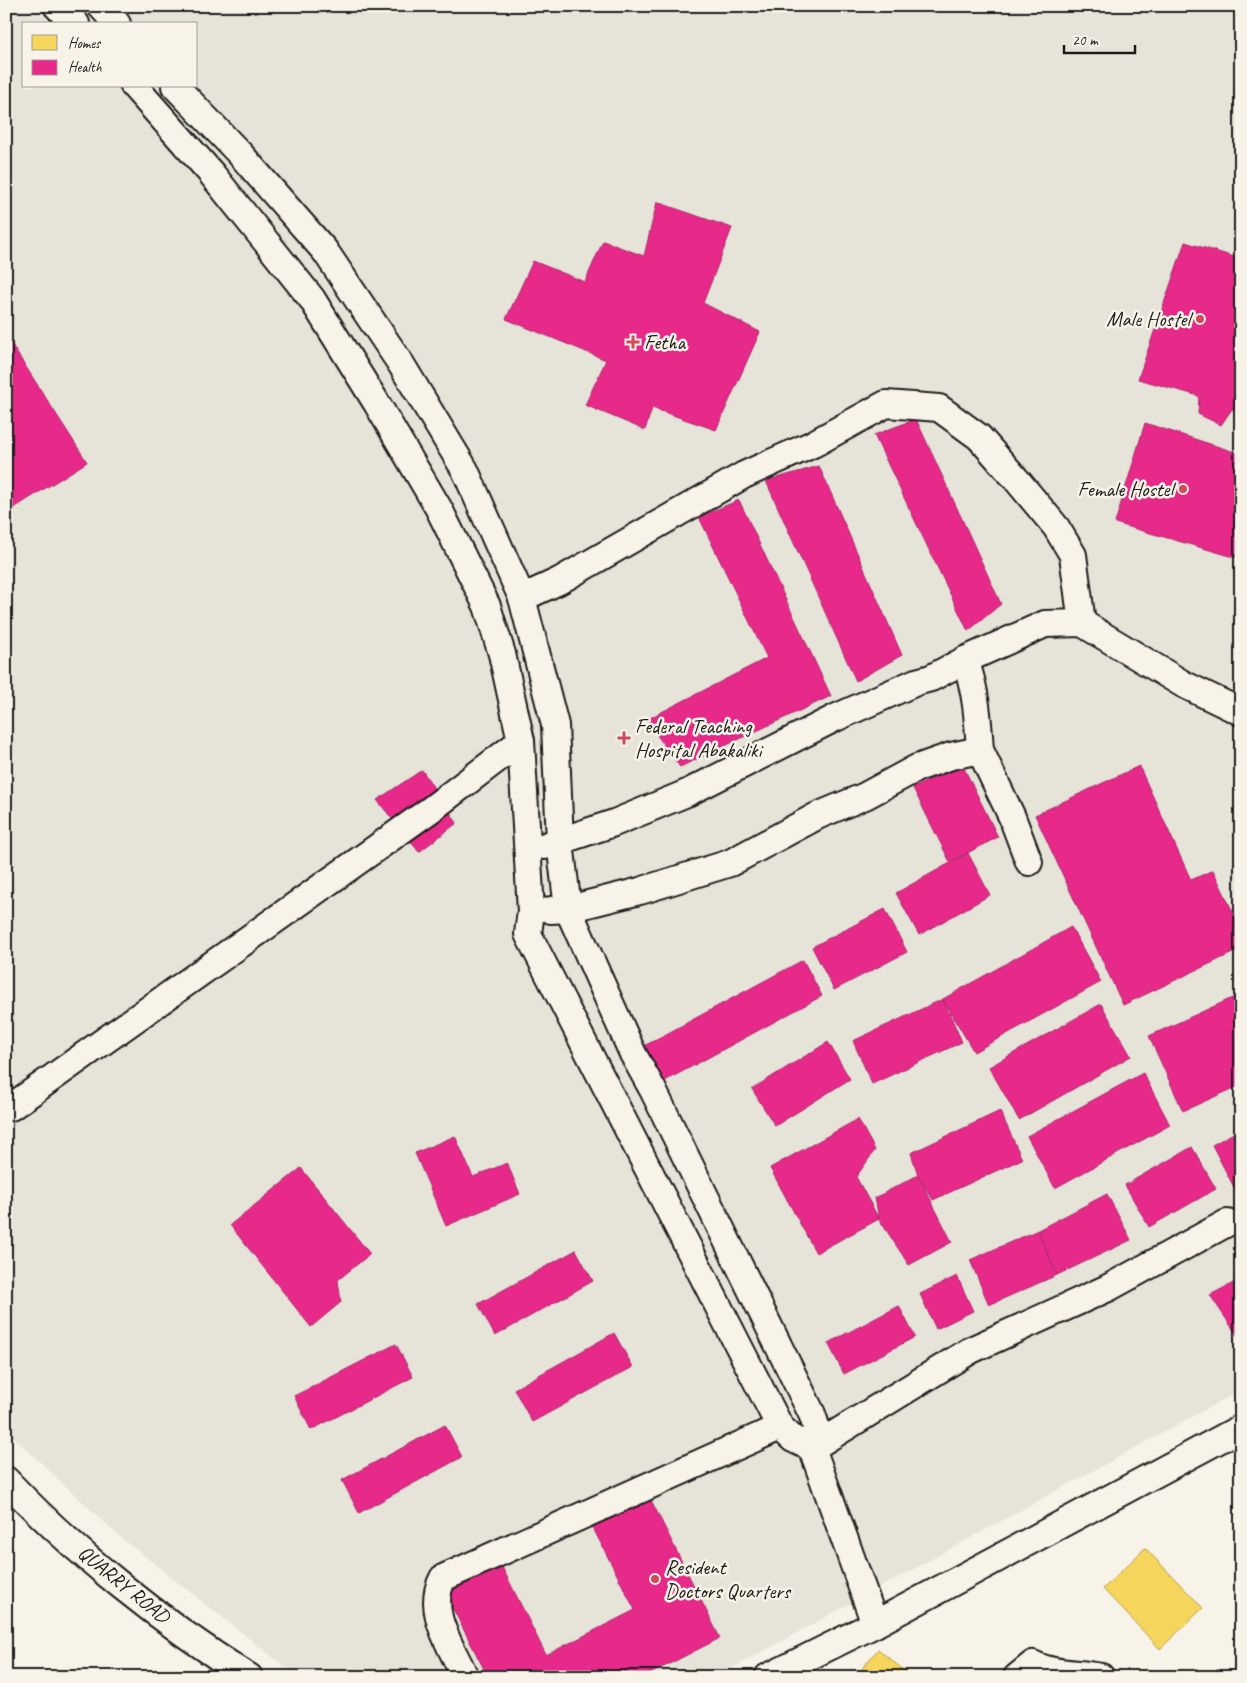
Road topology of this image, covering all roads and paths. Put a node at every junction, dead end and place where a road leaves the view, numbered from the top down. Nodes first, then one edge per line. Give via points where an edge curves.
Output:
1 (57, 6) edge
2 (101, 6) edge
3 (74, 22) edge
4 (115, 22) edge
5 (136, 88) edge
6 (177, 88) edge
7 (522, 598) junction
8 (1082, 623) junction
9 (965, 660) junction
10 (1241, 712) edge
11 (521, 741) junction
12 (980, 750) junction
13 (560, 842) junction
14 (528, 852) junction
15 (1029, 862) dead end
16 (568, 909) junction
17 (531, 911) junction
18 (11, 1106) dead end
19 (677, 1139) junction
20 (642, 1158) junction
21 (1227, 1223) dead end
22 (760, 1307) junction
23 (726, 1323) junction
24 (780, 1427) junction
25 (1241, 1428) edge
26 (812, 1448) junction
27 (6, 1480) edge
28 (875, 1624) junction
29 (249, 1677) edge
30 (466, 1677) edge
31 (768, 1677) edge
32 (1017, 1677) edge
33 (1101, 1677) edge

1 - 3 street
2 - 4 street
5 - 11 street via 211,173 312,299 386,418 439,508 487,606 502,654
6 - 7 street via 242,155 330,259 401,364 465,470
7 - 8 street via 559,581 744,475 813,444 886,404 939,408 979,438 1010,472 1056,528 1073,555
7 - 13 street via 554,725
8 - 9 street via 1045,624
8 - 10 street via 1183,684
9 - 12 street via 977,707
9 - 13 street via 931,678 835,718 687,793
11 - 14 street
11 - 18 street via 430,810
12 - 15 street via 1012,816
12 - 16 street via 917,768 730,863
13 - 14 street
13 - 16 street
14 - 17 street
16 - 17 street
16 - 19 street via 633,1054
17 - 20 street via 528,934
19 - 20 street
19 - 22 street
20 - 23 street
21 - 26 street via 1108,1288 971,1350
22 - 23 street
22 - 26 street via 812,1414 816,1426
23 - 24 street
24 - 26 street via 793,1439
24 - 30 street via 443,1578 436,1611
25 - 28 street
26 - 28 street
27 - 29 street, QUARRY ROAD via 124,1588
28 - 31 street
32 - 33 street via 1034,1664 1047,1671

